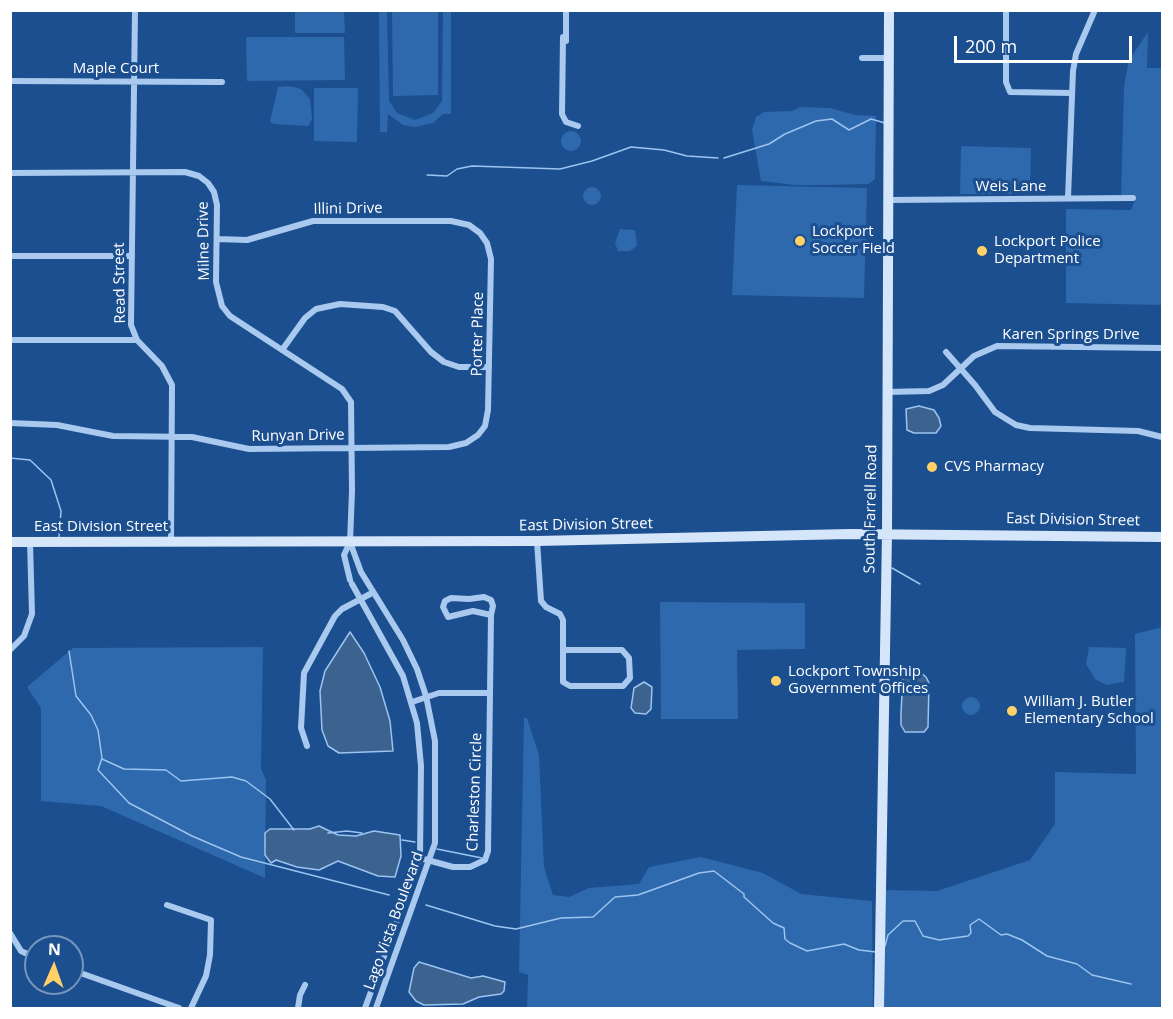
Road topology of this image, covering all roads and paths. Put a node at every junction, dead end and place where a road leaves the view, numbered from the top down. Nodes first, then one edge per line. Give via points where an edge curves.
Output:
1 (135, 10) edge
2 (566, 10) edge
3 (889, 10) edge
4 (1006, 10) edge
5 (1095, 10) edge
6 (862, 58) dead end
7 (889, 58) junction
8 (10, 81) edge
9 (135, 81) junction
10 (222, 82) dead end
11 (1071, 93) junction
12 (578, 126) dead end
13 (133, 172) junction
14 (10, 173) edge
15 (1068, 198) junction
16 (1133, 198) dead end
17 (888, 200) junction
18 (480, 233) joint
19 (217, 239) junction
20 (10, 256) edge
21 (131, 256) junction
22 (137, 339) junction
23 (10, 340) edge
24 (1162, 348) edge
25 (282, 350) junction
26 (946, 352) dead end
27 (489, 367) junction
28 (960, 368) junction
29 (887, 392) junction
30 (10, 423) edge
31 (478, 435) joint
32 (173, 437) junction
33 (1162, 437) edge
34 (353, 447) junction
35 (887, 534) junction
36 (1162, 537) edge
37 (537, 541) junction
38 (10, 542) edge
39 (30, 542) junction
40 (171, 542) junction
41 (350, 542) junction
42 (358, 564) junction
43 (346, 567) junction
44 (372, 592) junction
45 (360, 598) junction
46 (490, 615) junction
47 (10, 650) edge
48 (563, 651) junction
49 (489, 693) junction
50 (426, 696) junction
51 (412, 702) junction
52 (307, 746) dead end
53 (420, 858) junction
54 (430, 861) junction
55 (167, 905) dead end
56 (10, 933) edge
57 (24, 952) edge
58 (84, 974) edge
59 (305, 985) dead end
60 (179, 1008) edge
61 (191, 1008) edge
62 (298, 1008) edge
63 (365, 1008) edge
64 (376, 1008) edge
65 (879, 1008) edge

1 - 9 street, Read Street
2 - 12 street via 562,114 566,122
3 - 7 street, South Farrell Road
4 - 11 street via 1006,82 1010,92
5 - 11 street via 1076,54
6 - 7 street
7 - 17 street, South Farrell Road
8 - 9 street, Maple Court
9 - 10 street, Maple Court
9 - 13 street, Read Street
11 - 15 street
13 - 14 street, Milne Drive
13 - 19 street, Milne Drive via 185,172 208,183 217,205
13 - 21 street, Read Street
15 - 16 street, Weis Lane
15 - 17 street, Weis Lane
17 - 29 street, South Farrell Road
18 - 19 street, Illini Drive via 451,221 313,221 260,238
18 - 27 street, Porter Place via 490,259
19 - 25 street, Milne Drive via 216,282 222,306 230,316
20 - 21 street
21 - 22 street, Read Street via 131,326
22 - 23 street
22 - 32 street, Read Street via 162,366 172,385
24 - 28 street, Karen Springs Drive via 997,346 984,350
25 - 27 street via 316,309 340,304 382,307 395,311 444,362 459,367
25 - 34 street, Milne Drive via 342,389 351,402
26 - 28 street
27 - 31 street, Porter Place via 488,410 485,426
28 - 29 street, Karen Springs Drive via 943,385 929,391
28 - 33 street via 995,412 1016,425 1138,430
29 - 35 street, South Farrell Road
30 - 32 street, Runyan Drive via 57,425 113,436
31 - 34 street, Runyan Drive via 449,447
32 - 34 street, Runyan Drive via 207,439 249,449
32 - 40 street, Read Street
34 - 41 street, Milne Drive
35 - 36 street, East Division Street
35 - 37 street, East Division Street
35 - 65 street, South Farrell Road
37 - 41 street, East Division Street
37 - 48 street via 541,601 563,620
38 - 39 street, East Division Street
39 - 40 street, East Division Street
39 - 47 street via 32,614 24,636
40 - 41 street, East Division Street
41 - 42 street, Lago Vista Boulevard
41 - 43 street, Lago Vista Boulevard via 344,555
42 - 43 street
42 - 44 street, Lago Vista Boulevard
43 - 45 street, Lago Vista Boulevard
44 - 45 street
44 - 50 street, Lago Vista Boulevard via 403,640
45 - 51 street, Lago Vista Boulevard via 394,656
45 - 52 street via 335,616 304,673 301,728
46 - 46 street via 493,606 484,597 451,598 443,607 448,617 473,611
46 - 49 street
48 - 48 street via 622,650 629,658 630,678 623,686 566,685
49 - 50 street
49 - 54 street, Charleston Circle via 485,860 470,867
50 - 51 street
50 - 54 street, Lago Vista Boulevard via 436,766 435,834
51 - 53 street, Lago Vista Boulevard via 420,742
53 - 54 street, Charleston Circle
53 - 63 street, Lago Vista Boulevard
54 - 64 street, Lago Vista Boulevard
55 - 61 street via 211,920 206,976
56 - 57 street
58 - 60 street
59 - 62 street

